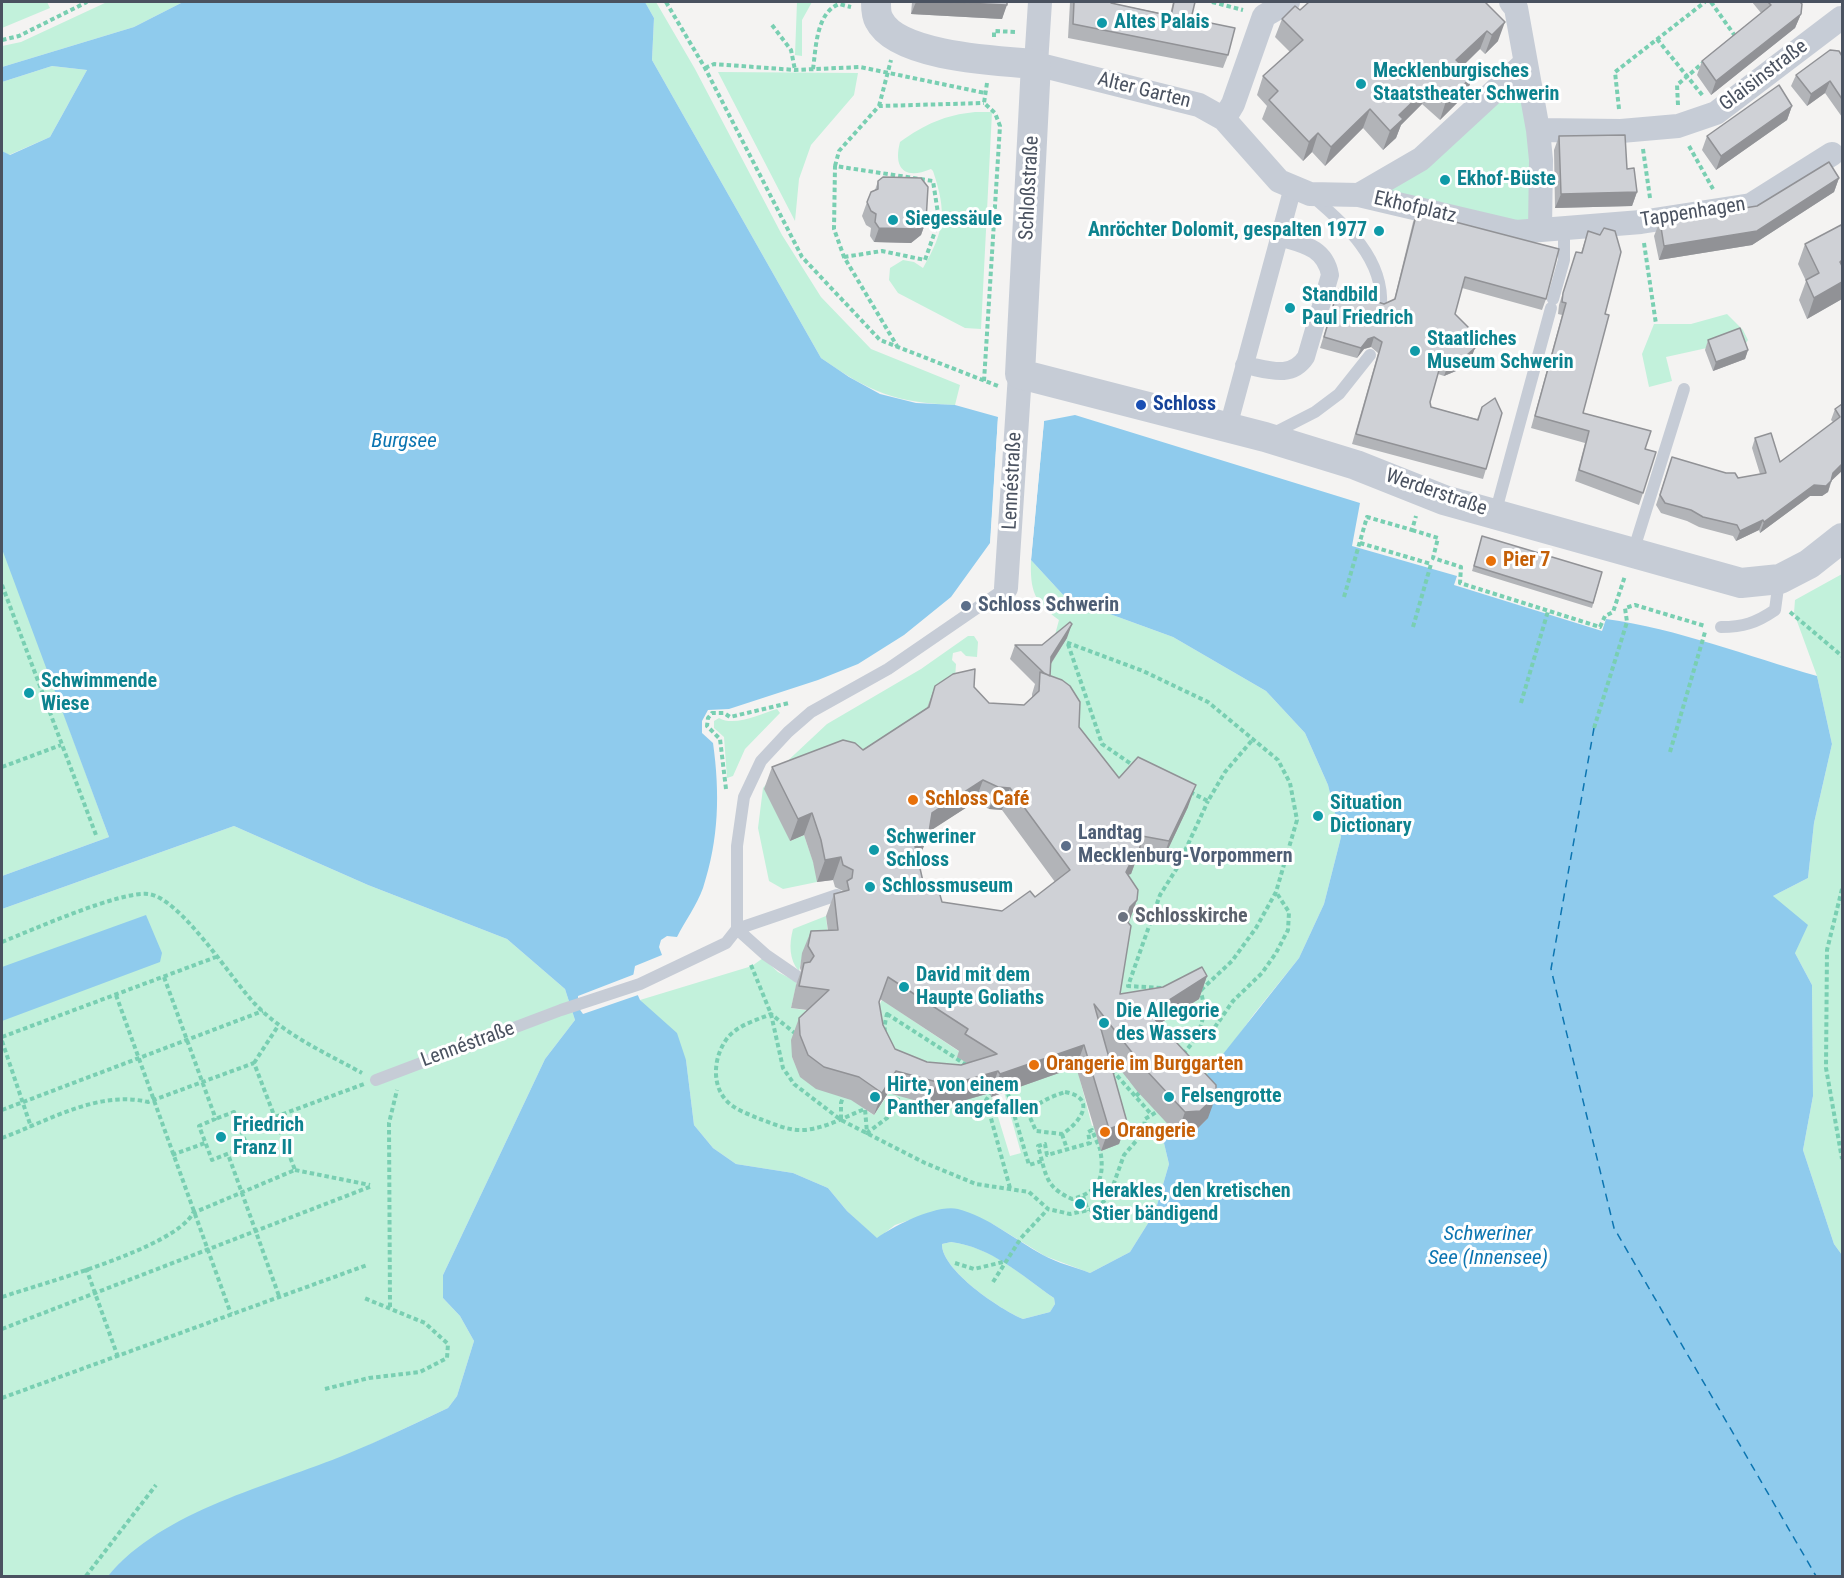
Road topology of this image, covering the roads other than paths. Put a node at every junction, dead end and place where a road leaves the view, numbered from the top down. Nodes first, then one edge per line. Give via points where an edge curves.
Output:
1 (1040, 2) edge
2 (1288, 2) edge
3 (1511, 2) edge
4 (867, 6) edge
5 (1837, 14) edge
6 (1525, 63) junction
7 (1036, 64) junction
8 (1224, 119) junction
9 (1538, 130) junction
10 (1832, 154) dead end
11 (1302, 190) junction
12 (1359, 195) junction
13 (1564, 228) junction
14 (1540, 230) junction
15 (1279, 237) junction
16 (1381, 306) edge
17 (1370, 355) dead end
18 (1244, 365) junction
19 (1011, 380) junction
20 (1684, 389) dead end
21 (1228, 427) junction
22 (1265, 437) junction
23 (1495, 514) junction
24 (1842, 538) edge
25 (1629, 565) junction
26 (1006, 588) joint
27 (1778, 590) junction
28 (1721, 627) road end
29 (837, 895) edge
30 (737, 929) junction
31 (798, 977) edge
32 (376, 1080) road end

1 - 7 street, Schloßstraße
2 - 8 street via 1264,16
3 - 6 street via 1516,8
4 - 7 street via 895,37 926,48 993,61
5 - 9 street, Glaisinstraße via 1716,113 1678,126
6 - 9 street
6 - 12 street, Ekhofplatz via 1421,159
7 - 8 street, Alter Garten via 1199,105
7 - 19 street, Schloßstraße
8 - 11 street, Alter Garten via 1279,182
9 - 14 street
10 - 13 street, Tappenhagen via 1751,205 1647,221
11 - 12 street
11 - 15 street
11 - 16 lane via 1350,229 1378,278
12 - 14 street, Ekhofplatz via 1516,232
13 - 14 street, Tappenhagen
13 - 23 lane via 1564,260
15 - 18 street
15 - 18 street via 1312,247 1328,264 1330,275 1306,357 1299,368 1287,372
17 - 22 lane via 1331,400
18 - 21 street
19 - 21 street, Werderstraße
19 - 26 street, Lennéstraße via 1016,418
20 - 25 lane
21 - 22 street, Werderstraße
22 - 23 street, Werderstraße
23 - 25 street, Werderstraße
24 - 27 street, Werderstraße
25 - 27 street, Werderstraße
26 - 30 lane via 888,669 811,712 761,761 744,796 739,829
27 - 28 lane via 1775,610 1760,620 1742,627
29 - 30 lane
30 - 31 lane
30 - 32 lane, Lennéstraße via 726,943 640,984

